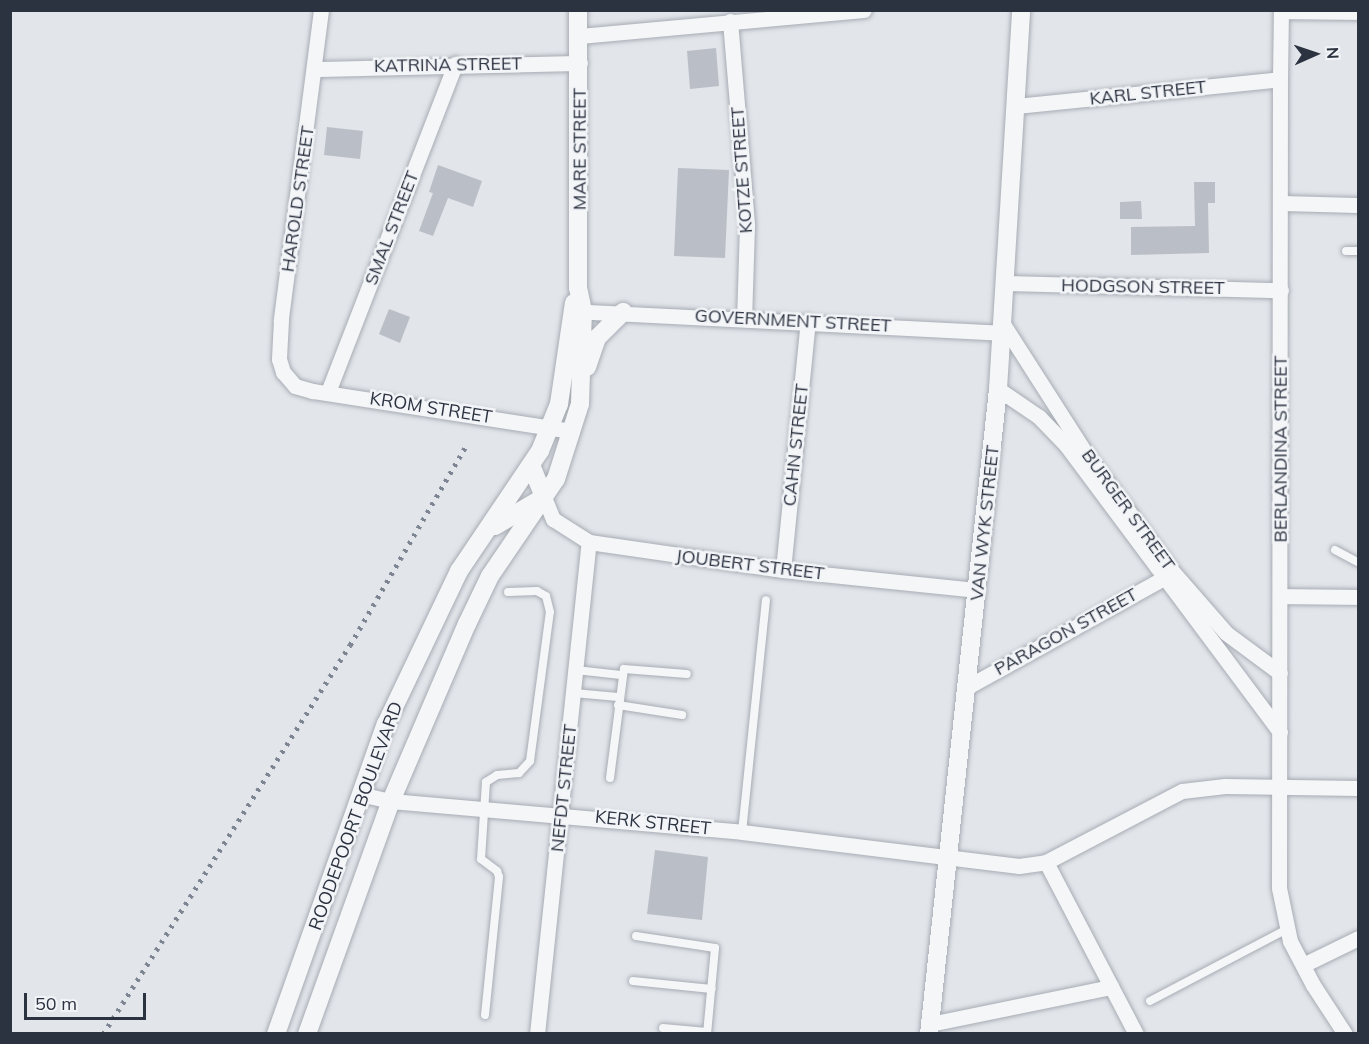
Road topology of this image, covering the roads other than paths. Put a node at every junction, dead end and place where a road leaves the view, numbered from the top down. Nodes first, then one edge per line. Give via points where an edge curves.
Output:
1 (321, 10) edge
2 (578, 10) edge
3 (864, 10) edge
4 (1022, 10) edge
5 (1281, 10) edge
6 (1359, 12) edge
7 (730, 21) junction
8 (579, 36) junction
9 (580, 63) junction
10 (455, 64) junction
11 (316, 69) junction
12 (1280, 79) junction
13 (1016, 106) junction
14 (1281, 203) junction
15 (1359, 205) edge
16 (1346, 251) dead end
17 (1359, 251) edge
18 (1005, 283) junction
19 (1281, 290) junction
20 (577, 311) junction
21 (623, 312) junction
22 (744, 318) junction
23 (808, 321) junction
24 (1003, 328) junction
25 (291, 384) joint
26 (998, 389) junction
27 (328, 392) junction
28 (580, 404) junction
29 (550, 426) junction
30 (572, 431) junction
31 (532, 468) junction
32 (544, 497) junction
33 (483, 537) junction
34 (589, 542) junction
35 (1335, 550) dead end
36 (1359, 562) edge
37 (783, 570) junction
38 (1164, 578) junction
39 (978, 590) junction
40 (508, 592) dead end
41 (1280, 596) junction
42 (1359, 597) edge
43 (766, 600) dead end
44 (576, 670) junction
45 (1281, 673) junction
46 (687, 674) dead end
47 (621, 675) junction
48 (969, 687) junction
49 (574, 693) junction
50 (618, 701) junction
51 (682, 715) dead end
52 (1280, 732) junction
53 (610, 778) dead end
54 (1281, 787) junction
55 (1359, 788) edge
56 (360, 794) junction
57 (391, 801) junction
58 (483, 807) junction
59 (562, 813) junction
60 (742, 832) junction
61 (946, 855) junction
62 (1046, 862) junction
63 (1287, 929) junction
64 (636, 936) dead end
65 (1359, 938) edge
66 (1303, 965) junction
67 (633, 981) dead end
68 (1111, 987) junction
69 (712, 990) junction
70 (1150, 1001) dead end
71 (485, 1015) dead end
72 (663, 1028) dead end
73 (929, 1029) edge
74 (707, 1033) edge
75 (276, 1034) edge
76 (307, 1034) edge
77 (537, 1034) edge
78 (1136, 1034) edge
79 (1345, 1034) edge

1 - 11 street, HAROLD STREET
2 - 8 street, MARE STREET
3 - 7 street
4 - 13 street, VAN WYK STREET
5 - 6 street
5 - 12 street, BERLANDINA STREET
7 - 8 street
7 - 22 street, KOTZE STREET via 747,225
8 - 9 street, MARE STREET
9 - 10 street, KATRINA STREET
9 - 20 street, MARE STREET
10 - 11 street, KATRINA STREET
10 - 27 street, SMAL STREET
11 - 25 street, HAROLD STREET via 279,349 281,368
12 - 13 street, KARL STREET
12 - 14 street, BERLANDINA STREET
13 - 18 street, VAN WYK STREET
14 - 15 street
14 - 19 street, BERLANDINA STREET
16 - 17 lane
18 - 19 street, HODGSON STREET
18 - 24 street, VAN WYK STREET
19 - 41 street, BERLANDINA STREET
20 - 21 street, GOVERNMENT STREET
20 - 28 street, ROODEPOORT BOULEVARD
20 - 29 street, ROODEPOORT BOULEVARD
21 - 22 street, GOVERNMENT STREET
21 - 28 street via 597,338
22 - 23 street, GOVERNMENT STREET
23 - 24 street, GOVERNMENT STREET
23 - 37 street, CAHN STREET
24 - 26 street, VAN WYK STREET
24 - 45 street, BURGER STREET via 1085,452 1172,571 1226,633
25 - 27 street, KROM STREET
26 - 38 street, BURGER STREET via 1039,417 1066,445
26 - 39 street, VAN WYK STREET
27 - 29 street, KROM STREET
28 - 30 street, ROODEPOORT BOULEVARD
29 - 30 street, KROM STREET
29 - 31 street, ROODEPOORT BOULEVARD
30 - 32 street, ROODEPOORT BOULEVARD via 556,479
31 - 32 street
31 - 33 street, ROODEPOORT BOULEVARD
32 - 33 street via 510,514
32 - 34 street, JOUBERT STREET via 553,519
32 - 57 street, ROODEPOORT BOULEVARD via 490,576
33 - 56 street, ROODEPOORT BOULEVARD via 459,571 424,642
34 - 37 street, JOUBERT STREET
34 - 44 street, NEFDT STREET
35 - 36 lane
37 - 39 street, JOUBERT STREET
38 - 48 street, PARAGON STREET
38 - 52 street, BURGER STREET
39 - 48 street, VAN WYK STREET
40 - 58 lane via 537,591 546,596 550,612 537,731 530,761 519,773 497,775 486,782
41 - 42 street
41 - 45 street, BERLANDINA STREET
43 - 60 lane
44 - 47 lane
44 - 49 street, NEFDT STREET
45 - 52 street, BERLANDINA STREET
46 - 47 lane via 627,668
47 - 50 lane
48 - 61 street, VAN WYK STREET
49 - 50 lane
49 - 59 street, NEFDT STREET
50 - 51 lane
50 - 53 lane
52 - 54 street, BERLANDINA STREET
54 - 55 street
54 - 62 street via 1182,790
54 - 63 street, BERLANDINA STREET via 1279,888
56 - 57 street, KERK STREET
56 - 75 street, ROODEPOORT BOULEVARD
57 - 58 street, KERK STREET
57 - 76 street, ROODEPOORT BOULEVARD
58 - 59 street, KERK STREET
58 - 71 lane via 481,859 497,870 499,878
59 - 60 street, KERK STREET
59 - 77 street, NEFDT STREET
60 - 61 street, KERK STREET
61 - 62 street, KERK STREET via 1019,866
61 - 73 street, VAN WYK STREET
62 - 68 street
63 - 66 street, BERLANDINA STREET
63 - 70 lane
64 - 69 lane via 713,946 717,955
65 - 66 street
66 - 79 street, BERLANDINA STREET
67 - 69 lane
68 - 73 street
68 - 78 street
69 - 74 lane
72 - 74 lane

